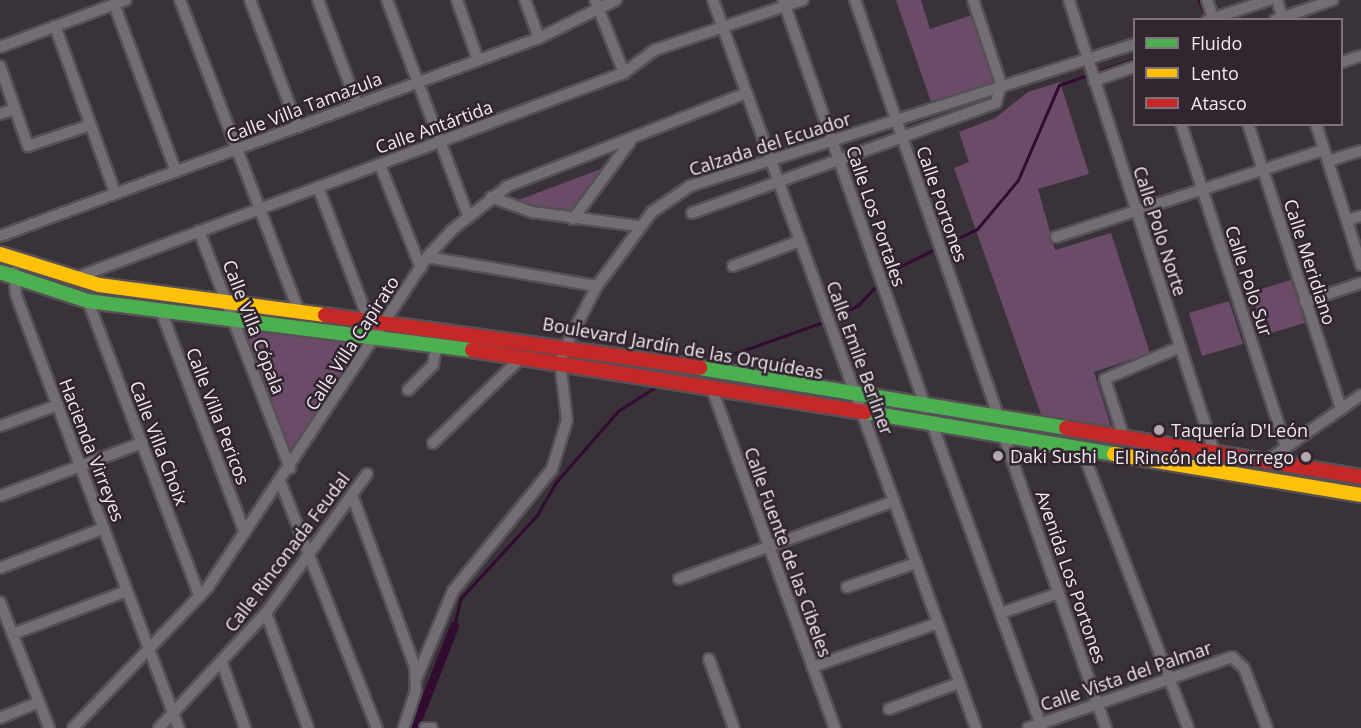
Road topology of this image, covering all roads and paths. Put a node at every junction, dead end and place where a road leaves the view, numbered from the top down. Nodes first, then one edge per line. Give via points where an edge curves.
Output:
1 (126, 0) edge
2 (180, 0) edge
3 (250, 0) edge
4 (318, 0) edge
5 (387, 0) edge
6 (457, 0) edge
7 (525, 0) edge
8 (595, 0) edge
9 (616, 0) edge
10 (713, 0) edge
11 (803, 0) edge
12 (855, 0) edge
13 (974, 0) edge
14 (1069, 0) edge
15 (1207, 0) edge
16 (1269, 0) edge
17 (1277, 0) edge
18 (1333, 0) edge
19 (784, 3) edge
20 (114, 4) junction
21 (599, 12) junction
22 (1211, 18) edge
23 (1214, 18) edge
24 (1280, 18) edge
25 (1283, 18) edge
26 (55, 26) junction
27 (723, 27) junction
28 (539, 38) junction
29 (1133, 44) edge
30 (0, 47) edge
31 (1087, 59) junction
32 (478, 60) junction
33 (1360, 60) edge
34 (1343, 62) edge
35 (0, 66) edge
36 (1133, 67) edge
37 (624, 73) junction
38 (1094, 81) junction
39 (418, 82) junction
40 (1001, 84) junction
41 (747, 93) junction
42 (357, 104) junction
43 (15, 109) junction
44 (0, 114) edge
45 (896, 120) junction
46 (90, 125) junction
47 (1182, 126) edge
48 (1249, 126) edge
49 (1317, 126) edge
50 (297, 127) junction
51 (633, 139) junction
52 (903, 139) junction
53 (833, 142) junction
54 (441, 143) junction
55 (238, 150) junction
56 (1324, 150) junction
57 (1361, 151) edge
58 (839, 161) junction
59 (1328, 161) junction
60 (772, 163) junction
61 (380, 165) junction
62 (1263, 170) junction
63 (176, 172) junction
64 (779, 182) junction
65 (318, 187) junction
66 (1202, 190) junction
67 (115, 193) junction
68 (491, 197) junction
69 (261, 209) junction
70 (1137, 211) junction
71 (692, 213) dead end
72 (468, 216) junction
73 (1361, 216) edge
74 (573, 219) junction
75 (1347, 220) junction
76 (638, 226) junction
77 (199, 231) junction
78 (0, 236) edge
79 (1056, 237) dead end
80 (800, 241) junction
81 (0, 254) edge
82 (427, 257) junction
83 (14, 260) junction
84 (1361, 265) edge
85 (733, 266) dead end
86 (421, 268) junction
87 (0, 272) edge
88 (14, 278) junction
89 (72, 279) junction
90 (1361, 284) edge
91 (597, 286) junction
92 (226, 300) junction
93 (88, 301) junction
94 (1305, 302) junction
95 (298, 309) junction
96 (161, 311) junction
97 (367, 316) junction
98 (233, 319) junction
99 (390, 320) junction
100 (380, 334) junction
101 (437, 343) junction
102 (566, 346) junction
103 (1180, 347) junction
104 (523, 356) junction
105 (560, 361) junction
106 (711, 386) junction
107 (408, 390) dead end
108 (1361, 395) edge
109 (856, 396) junction
110 (58, 405) junction
111 (926, 408) junction
112 (1341, 409) junction
113 (862, 412) junction
114 (999, 418) junction
115 (932, 424) junction
116 (0, 426) edge
117 (1004, 437) junction
118 (1124, 438) junction
119 (142, 443) junction
120 (433, 443) dead end
121 (1286, 448) junction
122 (1082, 450) junction
123 (1215, 455) junction
124 (1262, 464) junction
125 (81, 466) junction
126 (290, 468) junction
127 (1221, 473) junction
128 (367, 474) dead end
129 (1361, 477) edge
130 (280, 481) junction
131 (352, 495) junction
132 (1361, 495) edge
133 (0, 496) edge
134 (894, 501) junction
135 (104, 528) junction
136 (245, 533) junction
137 (769, 546) junction
138 (310, 553) junction
139 (916, 562) junction
140 (0, 568) edge
141 (679, 579) dead end
142 (847, 587) dead end
143 (127, 591) junction
144 (1059, 592) junction
145 (200, 597) junction
146 (0, 602) edge
147 (266, 613) junction
148 (1001, 614) junction
149 (938, 623) junction
150 (13, 634) junction
151 (149, 650) junction
152 (708, 659) dead end
153 (222, 663) junction
154 (812, 667) junction
155 (417, 677) junction
156 (1169, 678) junction
157 (959, 683) junction
158 (39, 702) junction
159 (1098, 704) junction
160 (889, 709) dead end
161 (173, 713) junction
162 (0, 718) edge
163 (1041, 726) edge
164 (49, 728) edge
165 (73, 728) edge
166 (159, 728) edge
167 (179, 728) edge
168 (245, 728) edge
169 (308, 728) edge
170 (377, 728) edge
171 (404, 728) edge
172 (425, 728) edge
173 (432, 728) edge
174 (734, 728) edge
175 (835, 728) edge
176 (976, 728) edge
177 (1028, 728) edge
178 (1106, 728) edge
179 (1188, 728) edge
180 (1267, 728) edge

1 - 20 street
2 - 55 street
3 - 50 street
4 - 42 street
5 - 39 street
6 - 32 street
7 - 28 street
8 - 21 street
9 - 21 street, Calle Villa Tamazula
10 - 27 street, Calle Emile Berliner
11 - 19 street, Calle Antártida
12 - 45 street, Calle Portones
13 - 40 street
14 - 31 street, Calle Polo Norte
15 - 22 street
16 - 23 street
17 - 24 street
18 - 25 street
19 - 27 street, Calle Antártida
19 - 53 street, Calle Los Portales
20 - 26 street
20 - 63 street
21 - 28 street, Calle Villa Tamazula
21 - 37 street
26 - 30 street
26 - 46 street
27 - 37 street, Calle Antártida via 656,50
27 - 41 street, Calle Emile Berliner
28 - 32 street, Calle Villa Tamazula
29 - 31 street, Calzada del Ecuador
31 - 38 street, Calle Polo Norte
31 - 40 street, Calzada del Ecuador
32 - 39 street, Calle Villa Tamazula
33 - 34 street
35 - 43 street
36 - 38 street
37 - 54 street, Calle Antártida
38 - 70 street, Calle Polo Norte
39 - 42 street, Calle Villa Tamazula
39 - 54 street
40 - 45 street, Calzada del Ecuador
40 - 52 street, Calzada del Ecuador via 1001,96 988,109
41 - 51 street, Calle Villa Capirato
41 - 60 street, Calle Emile Berliner
42 - 50 street, Calle Villa Tamazula
43 - 44 street
43 - 46 street via 28,146
45 - 52 street, Calle Portones
45 - 53 street, Calzada del Ecuador
46 - 67 street
47 - 66 street, Calle Polo Sur
48 - 62 street, Calle Meridiano
49 - 56 street
50 - 55 street, Calle Villa Tamazula
51 - 68 street, Calle Villa Capirato
51 - 74 street via 598,178
52 - 58 street, Calzada del Ecuador
52 - 114 street, Calle Portones
53 - 58 street, Calle Los Portales
53 - 60 street, Calzada del Ecuador
54 - 61 street, Calle Antártida
54 - 72 street
55 - 63 street, Calle Villa Tamazula
55 - 69 street
56 - 59 street
56 - 62 street
57 - 59 street
58 - 64 street, Calzada del Ecuador
58 - 111 street, Calle Los Portales
59 - 75 street
60 - 64 street, Calle Emile Berliner
60 - 76 street, Calzada del Ecuador via 690,186
61 - 65 street, Calle Antártida
61 - 86 street
62 - 66 street
62 - 94 street, Calle Meridiano
63 - 67 street, Calle Villa Tamazula
64 - 71 street, Calzada del Ecuador
64 - 80 street, Calle Emile Berliner
65 - 69 street, Calle Antártida
65 - 97 street
66 - 70 street
66 - 121 street, Calle Polo Sur
67 - 78 street, Calle Villa Tamazula
68 - 72 street, Calle Villa Capirato
68 - 74 street
69 - 77 street, Calle Antártida
69 - 95 street
70 - 79 street
70 - 103 street, Calle Polo Norte
72 - 82 street, Calle Villa Capirato
73 - 75 street
74 - 76 street
75 - 84 street
76 - 91 street, Calzada del Ecuador
77 - 89 street, Calle Antártida
77 - 92 street, Calle Villa Cópala
80 - 85 street
80 - 109 street, Calle Emile Berliner
81 - 83 street, Boulevard Jardín de las Orquídeas
82 - 86 street, Calle Villa Capirato
82 - 91 street
83 - 88 street, Hacienda Virreyes
83 - 89 street, Boulevard Jardín de las Orquídeas
86 - 99 street, Calle Villa Capirato
87 - 88 street, Boulevard Jardín de las Orquídeas
88 - 93 street, Boulevard Jardín de las Orquídeas
88 - 110 street, Hacienda Virreyes
89 - 92 street, Boulevard Jardín de las Orquídeas
90 - 94 street
91 - 102 street, Calzada del Ecuador
92 - 95 street, Boulevard Jardín de las Orquídeas
92 - 98 street, Calle Villa Cópala
93 - 96 street, Boulevard Jardín de las Orquídeas
93 - 119 street, Calle Villa Choix
94 - 112 street, Calle Meridiano
95 - 97 street, Boulevard Jardín de las Orquídeas
96 - 98 street, Boulevard Jardín de las Orquídeas
96 - 136 street, Calle Villa Pericos
97 - 99 street, Boulevard Jardín de las Orquídeas
98 - 100 street, Boulevard Jardín de las Orquídeas
98 - 126 street, Calle Villa Cópala
99 - 100 street, Calle Villa Capirato
99 - 102 street, Boulevard Jardín de las Orquídeas
100 - 101 street, Boulevard Jardín de las Orquídeas
100 - 126 street, Calle Villa Capirato
101 - 104 street, Boulevard Jardín de las Orquídeas
101 - 107 street via 433,365
102 - 105 street, Calzada del Ecuador
102 - 109 street, Boulevard Jardín de las Orquídeas
103 - 118 street via 1105,379
103 - 123 street, Calle Polo Norte
104 - 105 street, Boulevard Jardín de las Orquídeas
104 - 120 street
105 - 106 street, Boulevard Jardín de las Orquídeas
105 - 155 street via 568,404 557,460 453,591
106 - 113 street, Boulevard Jardín de las Orquídeas
106 - 137 street, Calle Fuente de las Cibeles
108 - 112 street
109 - 111 street, Boulevard Jardín de las Orquídeas
109 - 113 street, Calle Emile Berliner
110 - 116 street
110 - 125 street, Hacienda Virreyes
111 - 114 street, Boulevard Jardín de las Orquídeas
112 - 121 street
113 - 115 street, Boulevard Jardín de las Orquídeas
113 - 134 street, Calle Emile Berliner
114 - 118 street, Boulevard Jardín de las Orquídeas
115 - 117 street, Boulevard Jardín de las Orquídeas
115 - 148 street
117 - 122 street, Boulevard Jardín de las Orquídeas
117 - 144 street, Avenida Los Portones
118 - 123 street, Boulevard Jardín de las Orquídeas
119 - 125 street
119 - 145 street, Calle Villa Choix
121 - 124 street
122 - 127 street, Boulevard Jardín de las Orquídeas
122 - 156 street
123 - 124 street, Boulevard Jardín de las Orquídeas
123 - 127 street, Calle Polo Norte
124 - 129 street, Boulevard Jardín de las Orquídeas
125 - 133 street
125 - 135 street, Hacienda Virreyes
126 - 130 street, Calle Villa Capirato
127 - 132 street, Boulevard Jardín de las Orquídeas
128 - 131 street, Calle Rinconada Feudal
130 - 136 street, Calle Villa Capirato
130 - 138 street
131 - 138 street, Calle Rinconada Feudal
131 - 155 street
134 - 137 street
134 - 139 street, Calle Emile Berliner
135 - 140 street
135 - 143 street, Hacienda Virreyes
136 - 145 street, Calle Villa Capirato
137 - 141 street
137 - 154 street, Calle Fuente de las Cibeles
138 - 147 street, Calle Rinconada Feudal
138 - 170 street
139 - 142 street
139 - 149 street, Calle Emile Berliner
143 - 150 street
143 - 151 street, Hacienda Virreyes
144 - 148 street
144 - 159 street, Avenida Los Portones
145 - 151 street, Calle Villa Capirato
146 - 150 street
147 - 153 street, Calle Rinconada Feudal
147 - 169 street
148 - 163 street
149 - 154 street
149 - 157 street, Calle Emile Berliner
150 - 158 street
151 - 161 street, Hacienda Virreyes
151 - 165 street, Calle Villa Capirato
152 - 174 street
153 - 161 street, Calle Rinconada Feudal
153 - 168 street
154 - 175 street, Calle Fuente de las Cibeles
155 - 171 street
156 - 159 street, Calle Vista del Palmar
156 - 179 street
156 - 180 street, Calle Vista del Palmar via 1236,658
157 - 160 street
157 - 176 street, Calle Emile Berliner
158 - 162 street
158 - 164 street
159 - 163 street, Calle Vista del Palmar
159 - 178 street, Avenida Los Portones
161 - 166 street, Calle Rinconada Feudal
161 - 167 street, Hacienda Virreyes
163 - 177 street, Calle Vista del Palmar
172 - 173 street

